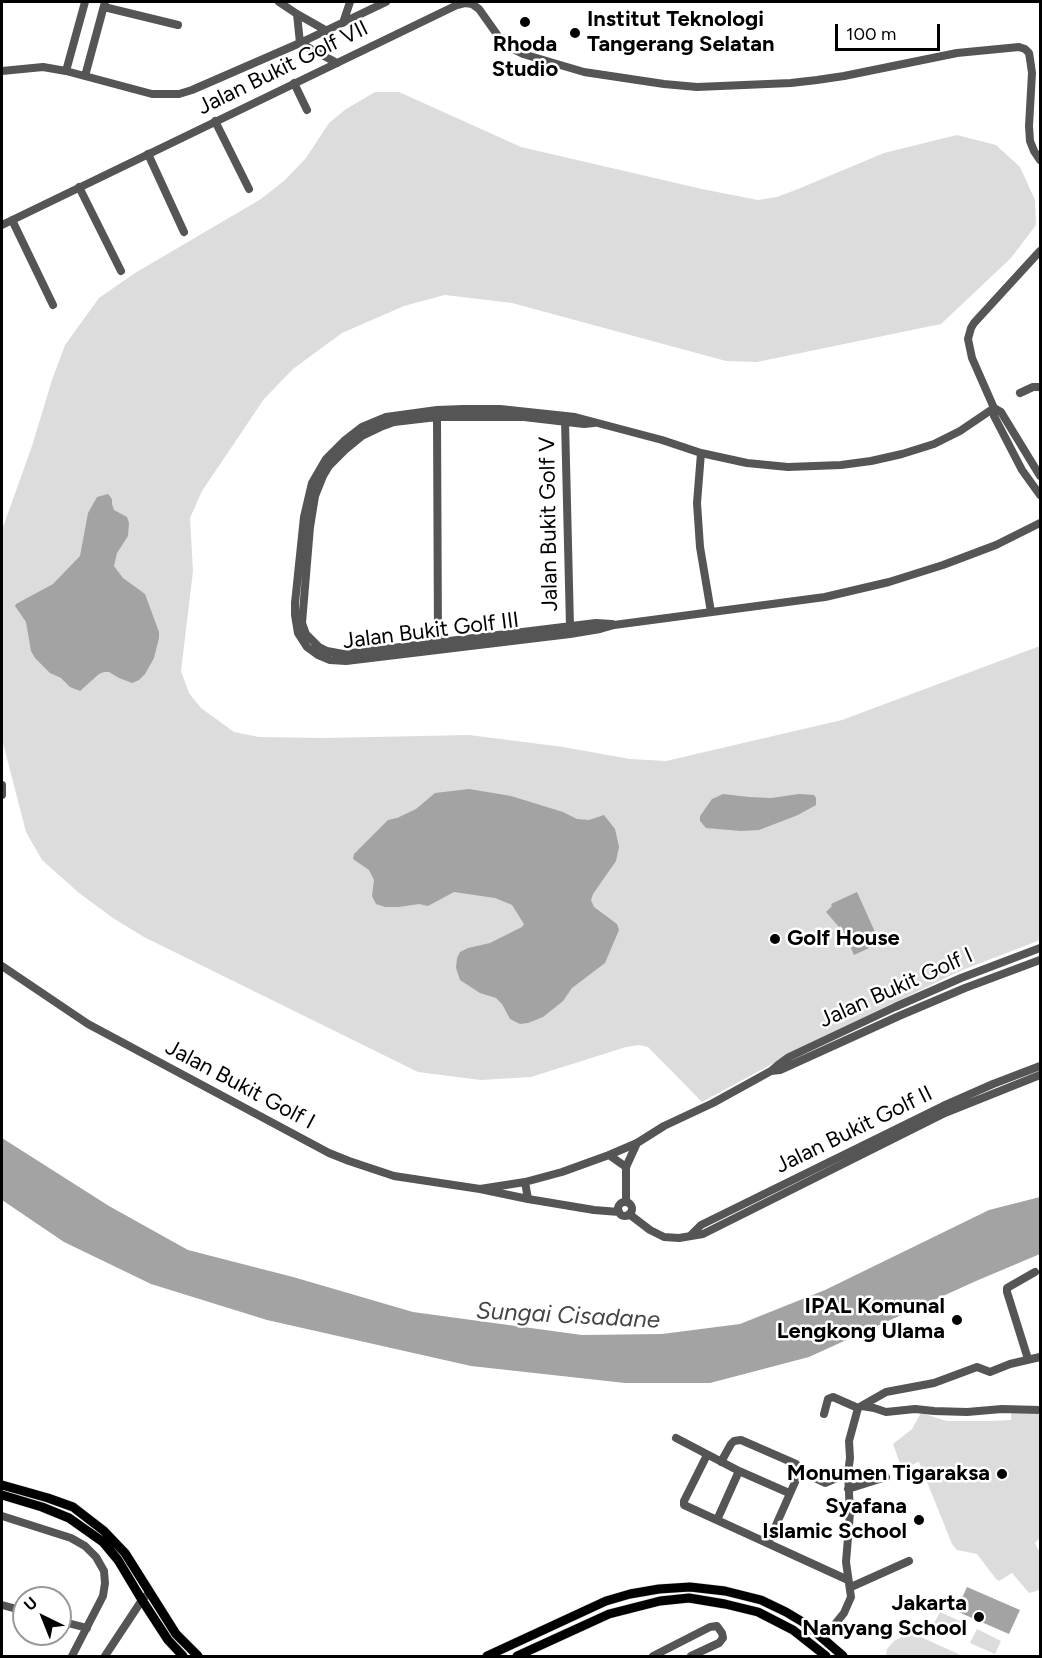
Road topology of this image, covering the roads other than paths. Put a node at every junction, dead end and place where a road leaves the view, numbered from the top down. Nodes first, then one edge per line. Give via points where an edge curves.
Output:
1 (83, 2) edge
2 (279, 2) edge
3 (350, 2) edge
4 (386, 2) edge
5 (105, 4) edge
6 (297, 15) junction
7 (343, 23) junction
8 (178, 25) dead end
9 (327, 31) junction
10 (300, 43) junction
11 (337, 63) junction
12 (2, 71) edge
13 (66, 71) junction
14 (85, 76) junction
15 (294, 83) junction
16 (307, 110) dead end
17 (215, 121) junction
18 (148, 154) junction
19 (1041, 160) edge
20 (80, 187) junction
21 (249, 189) dead end
22 (12, 220) junction
23 (2, 225) edge
24 (184, 232) dead end
25 (1041, 251) edge
26 (121, 270) dead end
27 (53, 304) dead end
28 (1041, 387) edge
29 (1020, 393) dead end
30 (994, 408) junction
31 (437, 417) junction
32 (565, 422) junction
33 (597, 422) junction
34 (701, 453) junction
35 (1041, 476) edge
36 (1041, 495) edge
37 (1041, 523) edge
38 (711, 612) junction
39 (614, 625) junction
40 (570, 626) junction
41 (438, 642) junction
42 (2, 786) edge
43 (2, 795) edge
44 (1041, 948) edge
45 (1041, 960) edge
46 (2, 966) edge
47 (1041, 1066) edge
48 (771, 1071) junction
49 (1041, 1075) edge
50 (637, 1143) junction
51 (609, 1155) junction
52 (626, 1167) junction
53 (525, 1182) junction
54 (480, 1190) junction
55 (528, 1199) junction
56 (626, 1202) junction
57 (619, 1212) junction
58 (629, 1214) junction
59 (690, 1236) junction
60 (1035, 1272) dead end
61 (1041, 1357) edge
62 (1029, 1359) junction
63 (859, 1409) junction
64 (1041, 1410) edge
65 (825, 1411) dead end
66 (676, 1438) dead end
67 (707, 1455) junction
68 (721, 1462) junction
69 (739, 1471) junction
70 (800, 1471) junction
71 (848, 1473) junction
72 (886, 1477) dead end
73 (2, 1485) edge
74 (848, 1489) junction
75 (789, 1493) junction
76 (2, 1494) edge
77 (2, 1516) edge
78 (717, 1520) junction
79 (768, 1543) junction
80 (909, 1561) dead end
81 (850, 1583) junction
82 (146, 1597) junction
83 (72, 1624) edge
84 (87, 1628) junction
85 (823, 1639) junction
86 (72, 1656) edge
87 (105, 1656) edge
88 (183, 1656) edge
89 (198, 1656) edge
90 (487, 1656) edge
91 (517, 1656) edge
92 (653, 1656) edge
93 (691, 1656) edge
94 (826, 1656) edge
95 (843, 1656) edge

1 - 13 street
2 - 6 street
3 - 7 street
4 - 7 street
5 - 8 street
5 - 14 street
6 - 9 street
6 - 10 street
7 - 9 street
9 - 10 street
10 - 11 street
10 - 14 street via 179,94 152,94
11 - 15 street, Jalan Bukit Golf VII
11 - 19 street, Jalan Bukit Golf VII via 465,3 478,9 501,40 515,51 584,72 697,87 817,80 957,53 1019,47 1029,53 1030,141
12 - 13 street
13 - 14 street
15 - 16 street
15 - 17 street, Jalan Bukit Golf VII
17 - 18 street, Jalan Bukit Golf VII
17 - 21 street
18 - 20 street, Jalan Bukit Golf VII
18 - 24 street
20 - 22 street, Jalan Bukit Golf VII
20 - 26 street
22 - 23 street, Jalan Bukit Golf VII
22 - 27 street
25 - 30 street via 974,323 969,334 972,357
28 - 29 street
30 - 34 street, Jalan Bukit Golf III via 934,444 871,461 788,467
30 - 35 street
30 - 36 street via 994,416 1022,470
31 - 32 street, Jalan Bukit Golf III via 524,417
31 - 41 street
31 - 41 street, Jalan Bukit Golf III via 371,430 330,466 312,508 302,616 310,639 319,648 335,653
32 - 33 street, Jalan Bukit Golf III
32 - 40 street, Jalan Bukit Golf V
33 - 34 street, Jalan Bukit Golf III
33 - 39 street, Jalan Bukit Golf III via 536,412 463,409 400,414 362,427 326,459 312,483 304,518 295,615 298,633 307,647 324,658 339,661 570,634
34 - 38 street via 697,503
37 - 38 street, Jalan Bukit Golf III via 996,545 889,582 825,597
38 - 39 street, Jalan Bukit Golf III
39 - 40 street, Jalan Bukit Golf III
40 - 41 street, Jalan Bukit Golf III
42 - 43 street
44 - 48 street, Jalan Bukit Golf I via 895,1006 789,1057
45 - 48 street, Jalan Bukit Golf I via 965,988
46 - 54 street, Jalan Bukit Golf I via 88,1024 329,1153 394,1176
47 - 59 street, Jalan Bukit Golf II via 943,1106 701,1225
48 - 50 street, Jalan Bukit Golf I
49 - 59 street, Jalan Bukit Golf II via 945,1113 703,1234
50 - 51 street, Jalan Bukit Golf I
50 - 52 street
51 - 52 street
51 - 53 street, Jalan Bukit Golf I
52 - 56 street
53 - 54 street, Jalan Bukit Golf I
53 - 55 street
54 - 55 street, Jalan Bukit Golf I
55 - 57 street, Jalan Bukit Golf I
56 - 57 street via 620,1203
56 - 58 street via 631,1206
57 - 58 street
58 - 59 street, Jalan Bukit Golf II via 664,1237
60 - 62 street via 1007,1288
61 - 62 street
62 - 63 street via 990,1372 977,1366 934,1383 886,1392
63 - 64 street
63 - 65 street via 837,1398 828,1399
63 - 71 street via 849,1441
66 - 67 street
67 - 68 street
67 - 78 street via 684,1505
68 - 69 street
68 - 70 street via 731,1444 741,1440 796,1464
69 - 75 street
69 - 78 street
70 - 71 street via 825,1483
70 - 75 street
71 - 74 street
72 - 74 street
73 - 82 main road via 63,1503 87,1517 125,1553
74 - 81 street via 846,1562
75 - 79 street
76 - 82 main road via 69,1518 91,1533 112,1551
77 - 84 street via 70,1538 96,1557 105,1583
78 - 79 street
79 - 81 street
80 - 81 street
81 - 85 street via 850,1602
82 - 87 street
82 - 88 main road via 168,1640
82 - 89 main road
83 - 84 street
84 - 86 street
85 - 90 main road via 806,1624 762,1600 690,1587 659,1589 606,1601
85 - 95 main road
91 - 94 main road via 609,1614 689,1598 758,1612 793,1630
92 - 93 street via 717,1626 723,1638 719,1643

